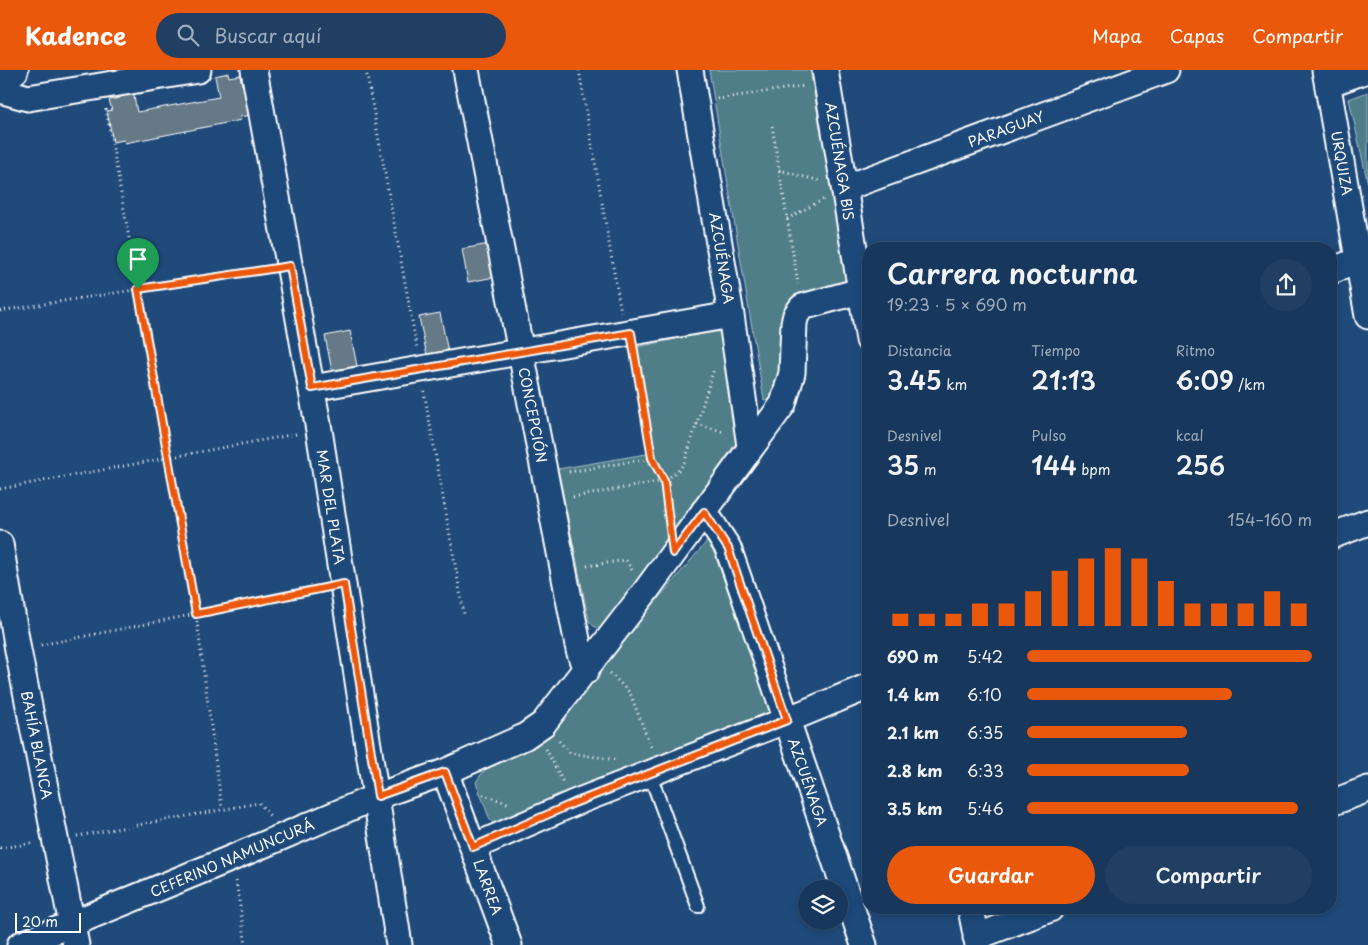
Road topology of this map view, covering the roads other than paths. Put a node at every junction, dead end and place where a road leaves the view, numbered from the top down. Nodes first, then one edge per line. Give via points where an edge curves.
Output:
1 (14, 70) edge
2 (198, 70) edge
3 (254, 70) edge
4 (466, 70) edge
5 (690, 70) edge
6 (1166, 70) edge
7 (1367, 70) edge
8 (826, 76) edge
9 (1326, 77) edge
10 (0, 81) edge
11 (0, 90) edge
12 (845, 188) junction
13 (1360, 260) junction
14 (1337, 269) edge
15 (860, 291) junction
16 (862, 302) edge
17 (731, 315) junction
18 (1368, 316) edge
19 (520, 352) junction
20 (312, 388) junction
21 (750, 446) junction
22 (704, 512) junction
23 (1368, 522) edge
24 (1337, 534) edge
25 (0, 544) edge
26 (590, 664) junction
27 (862, 689) edge
28 (787, 720) junction
29 (646, 761) junction
30 (445, 772) junction
31 (1368, 789) edge
32 (378, 796) junction
33 (1337, 801) edge
34 (473, 847) junction
35 (698, 906) dead end
36 (972, 914) edge
37 (1039, 914) edge
38 (74, 935) edge
39 (977, 941) edge
40 (20, 945) edge
41 (400, 945) edge
42 (509, 945) edge
43 (864, 945) edge

1 - 10 main road
2 - 11 street via 28,98
3 - 20 street, MAR DEL PLATA
4 - 19 street, CONCEPCIÓN
5 - 17 street, AZCUÉNAGA
6 - 12 street, PARAGUAY
7 - 9 street
8 - 12 street, AZCUÉNAGA BIS
9 - 13 street, URQUIZA
12 - 15 street, AZCUÉNAGA BIS
13 - 14 street
13 - 18 street, URQUIZA
15 - 16 street, AZCUÉNAGA BIS
15 - 21 street, CEFERINO NAMUNCURÁ via 802,307 796,315 792,373 783,404
17 - 19 street
17 - 21 street, AZCUÉNAGA
19 - 20 street
19 - 26 street, CONCEPCIÓN via 579,650
20 - 32 street, MAR DEL PLATA
21 - 22 street, CEFERINO NAMUNCURÁ
22 - 26 street, CEFERINO NAMUNCURÁ
22 - 28 street, AZCUÉNAGA via 728,548
23 - 24 street
25 - 38 street, BAHÍA BLANCA
26 - 30 street, CEFERINO NAMUNCURÁ via 543,724
27 - 28 street
28 - 29 street
28 - 43 street, AZCUÉNAGA
29 - 34 street via 574,803
29 - 35 lane
30 - 32 street, CEFERINO NAMUNCURÁ
30 - 34 street, LARREA
31 - 33 street
32 - 38 street, CEFERINO NAMUNCURÁ via 232,858
32 - 41 street, MAR DEL PLATA
34 - 42 street, LARREA
36 - 39 street
37 - 39 street
38 - 40 street, CEFERINO NAMUNCURÁ

